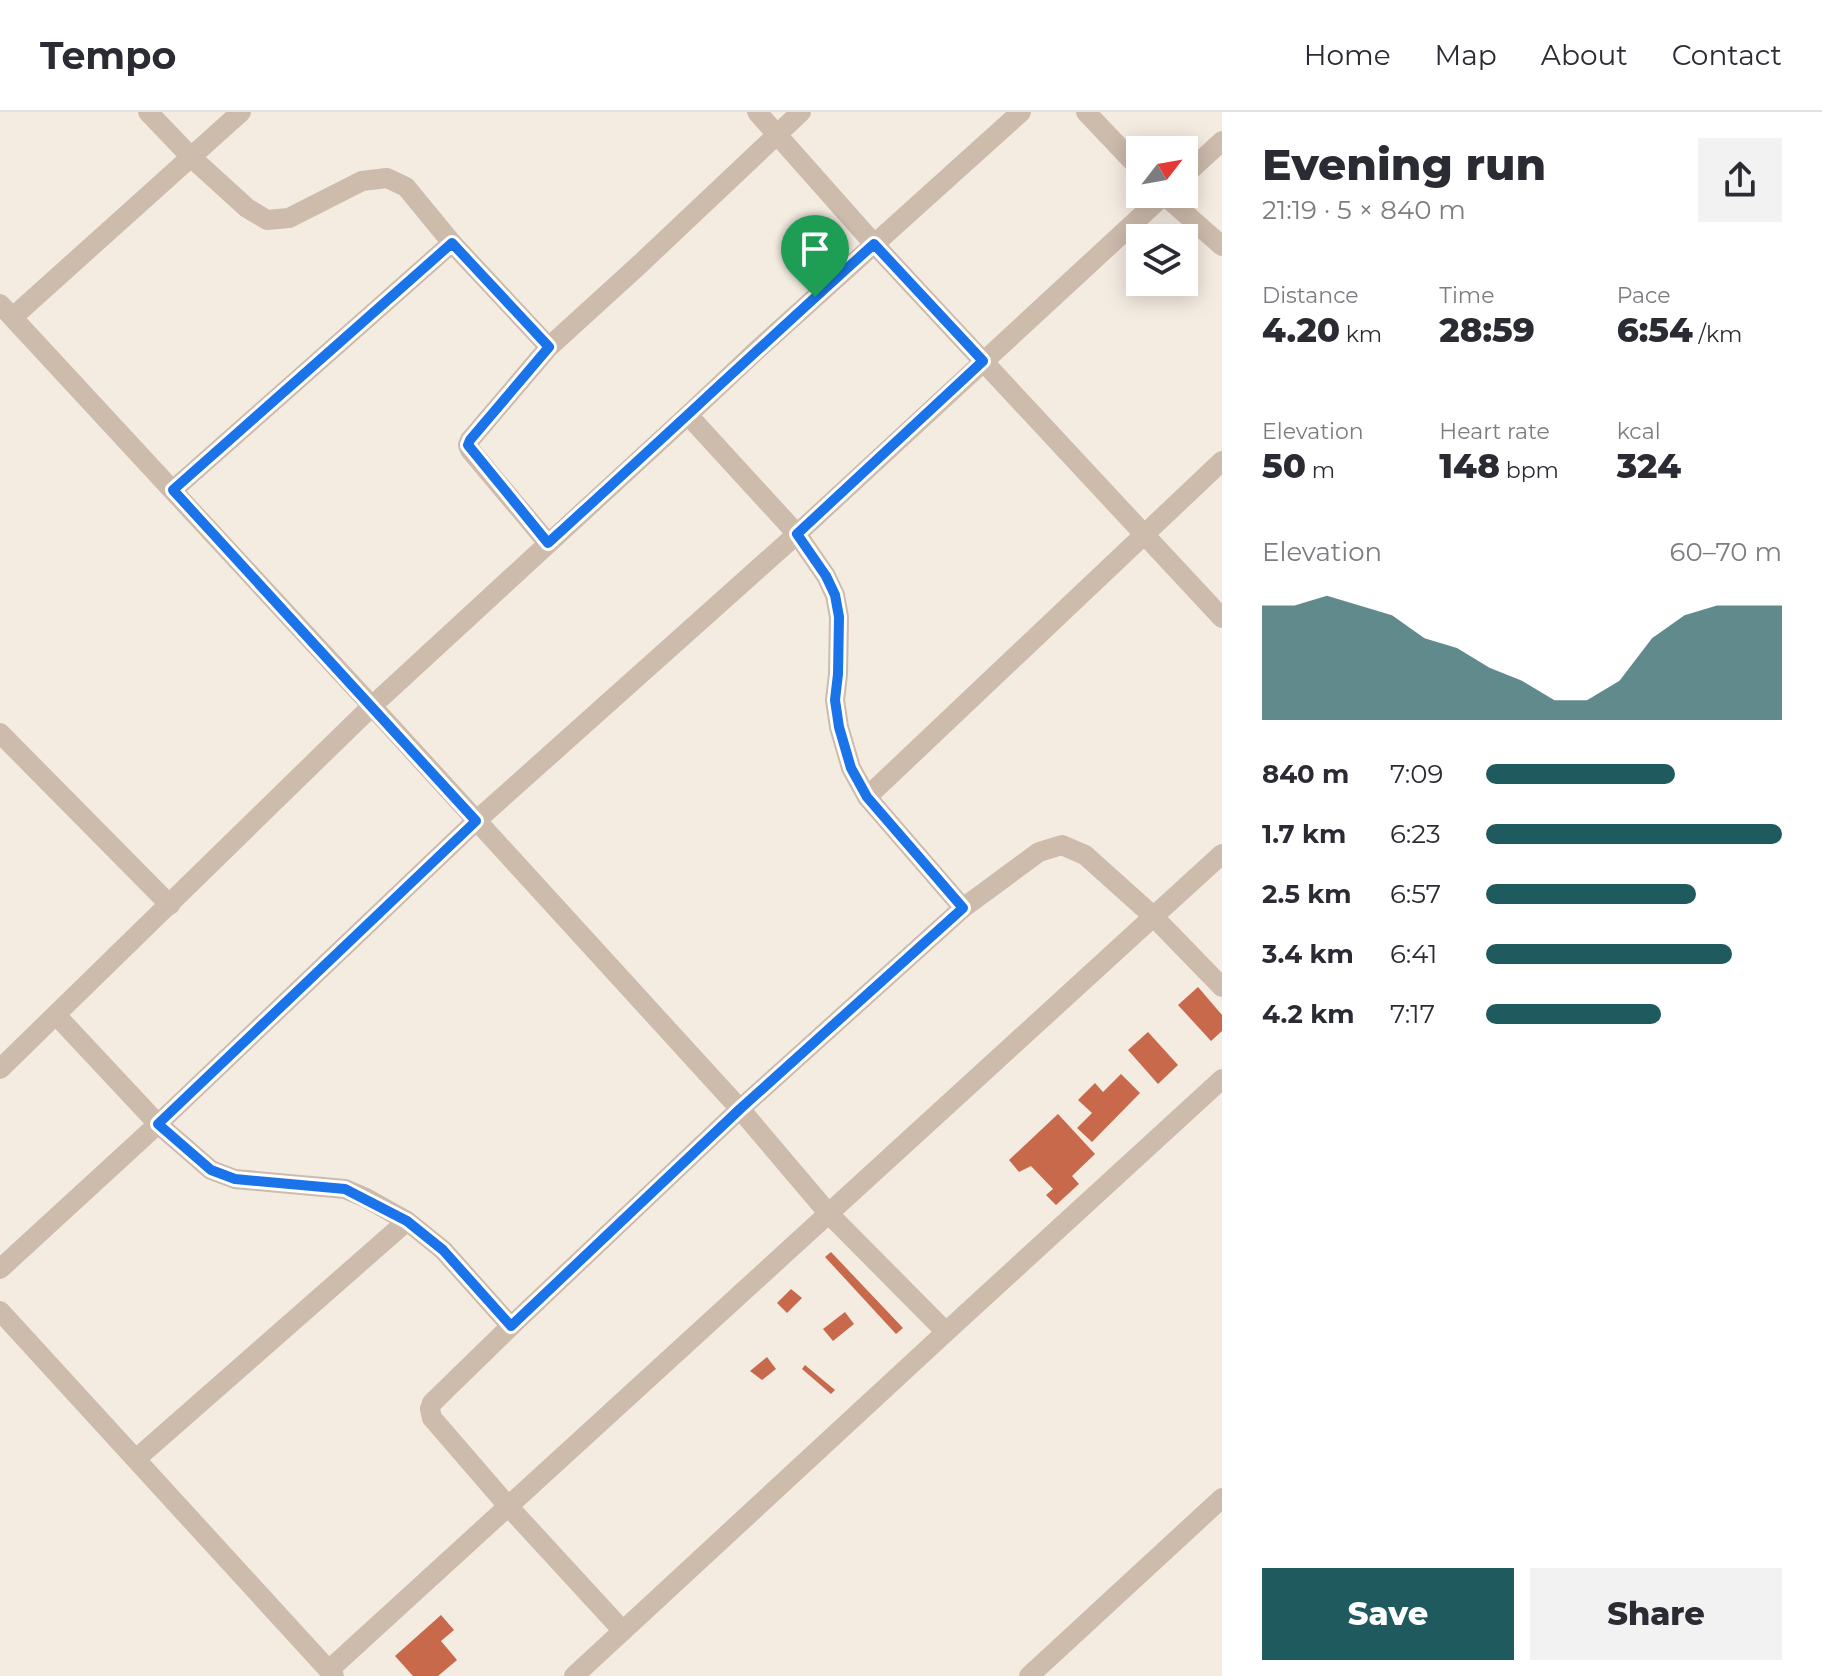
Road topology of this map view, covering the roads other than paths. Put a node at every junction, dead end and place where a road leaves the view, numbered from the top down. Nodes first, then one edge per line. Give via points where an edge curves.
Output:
1 (148, 112) edge
2 (241, 112) edge
3 (757, 112) edge
4 (801, 112) edge
5 (1021, 112) edge
6 (1086, 112) edge
7 (777, 132) junction
8 (1222, 141) edge
9 (1126, 154) edge
10 (192, 158) junction
11 (1198, 163) edge
12 (1149, 208) edge
13 (1180, 208) edge
14 (452, 243) junction
15 (874, 244) junction
16 (1222, 246) edge
17 (6, 310) edge
18 (549, 347) junction
19 (983, 361) junction
20 (688, 415) junction
21 (1222, 461) edge
22 (173, 490) junction
23 (797, 534) junction
24 (1145, 534) junction
25 (548, 543) junction
26 (1222, 618) edge
27 (372, 706) junction
28 (0, 733) edge
29 (867, 797) junction
30 (476, 821) junction
31 (1222, 854) edge
32 (170, 905) junction
33 (963, 908) junction
34 (1153, 916) junction
35 (1222, 987) edge
36 (56, 1015) junction
37 (0, 1069) edge
38 (1222, 1079) edge
39 (740, 1109) junction
40 (158, 1124) junction
41 (829, 1214) junction
42 (407, 1221) junction
43 (0, 1269) edge
44 (0, 1311) edge
45 (511, 1326) junction
46 (946, 1332) junction
47 (136, 1459) junction
48 (1222, 1498) edge
49 (508, 1506) junction
50 (623, 1631) junction
51 (331, 1673) edge
52 (574, 1676) edge
53 (1029, 1676) edge

1 - 10 street
2 - 10 street
3 - 7 street
4 - 7 street
5 - 15 street
6 - 9 street
7 - 15 street
7 - 18 street
8 - 11 street
10 - 14 street via 267,220 289,218 362,181 387,178 406,187
10 - 17 street
12 - 19 street
13 - 16 street
14 - 18 street
14 - 22 street
15 - 19 street
15 - 20 street
17 - 22 street
18 - 25 street via 468,445
19 - 23 street
19 - 24 street
20 - 23 street
20 - 25 street
21 - 24 street
22 - 27 street
23 - 29 street via 835,595 839,727 851,768
23 - 30 street
24 - 26 street
24 - 29 street
25 - 27 street
27 - 30 street
27 - 32 street
28 - 32 street
29 - 33 street
30 - 39 street
30 - 40 street
31 - 34 street
32 - 36 street
33 - 34 street via 1039,852 1062,845 1085,855
33 - 39 street
34 - 35 street
34 - 41 street
36 - 37 street
36 - 40 street
38 - 46 street
39 - 41 street
39 - 45 street
40 - 42 street via 211,1170 235,1179 345,1189
40 - 43 street
41 - 46 street
41 - 49 street
42 - 45 street via 443,1250
42 - 47 street
44 - 47 street
45 - 49 street via 430,1409 432,1418
46 - 50 street
47 - 51 street
48 - 53 street
49 - 50 street
49 - 51 street
50 - 52 street

